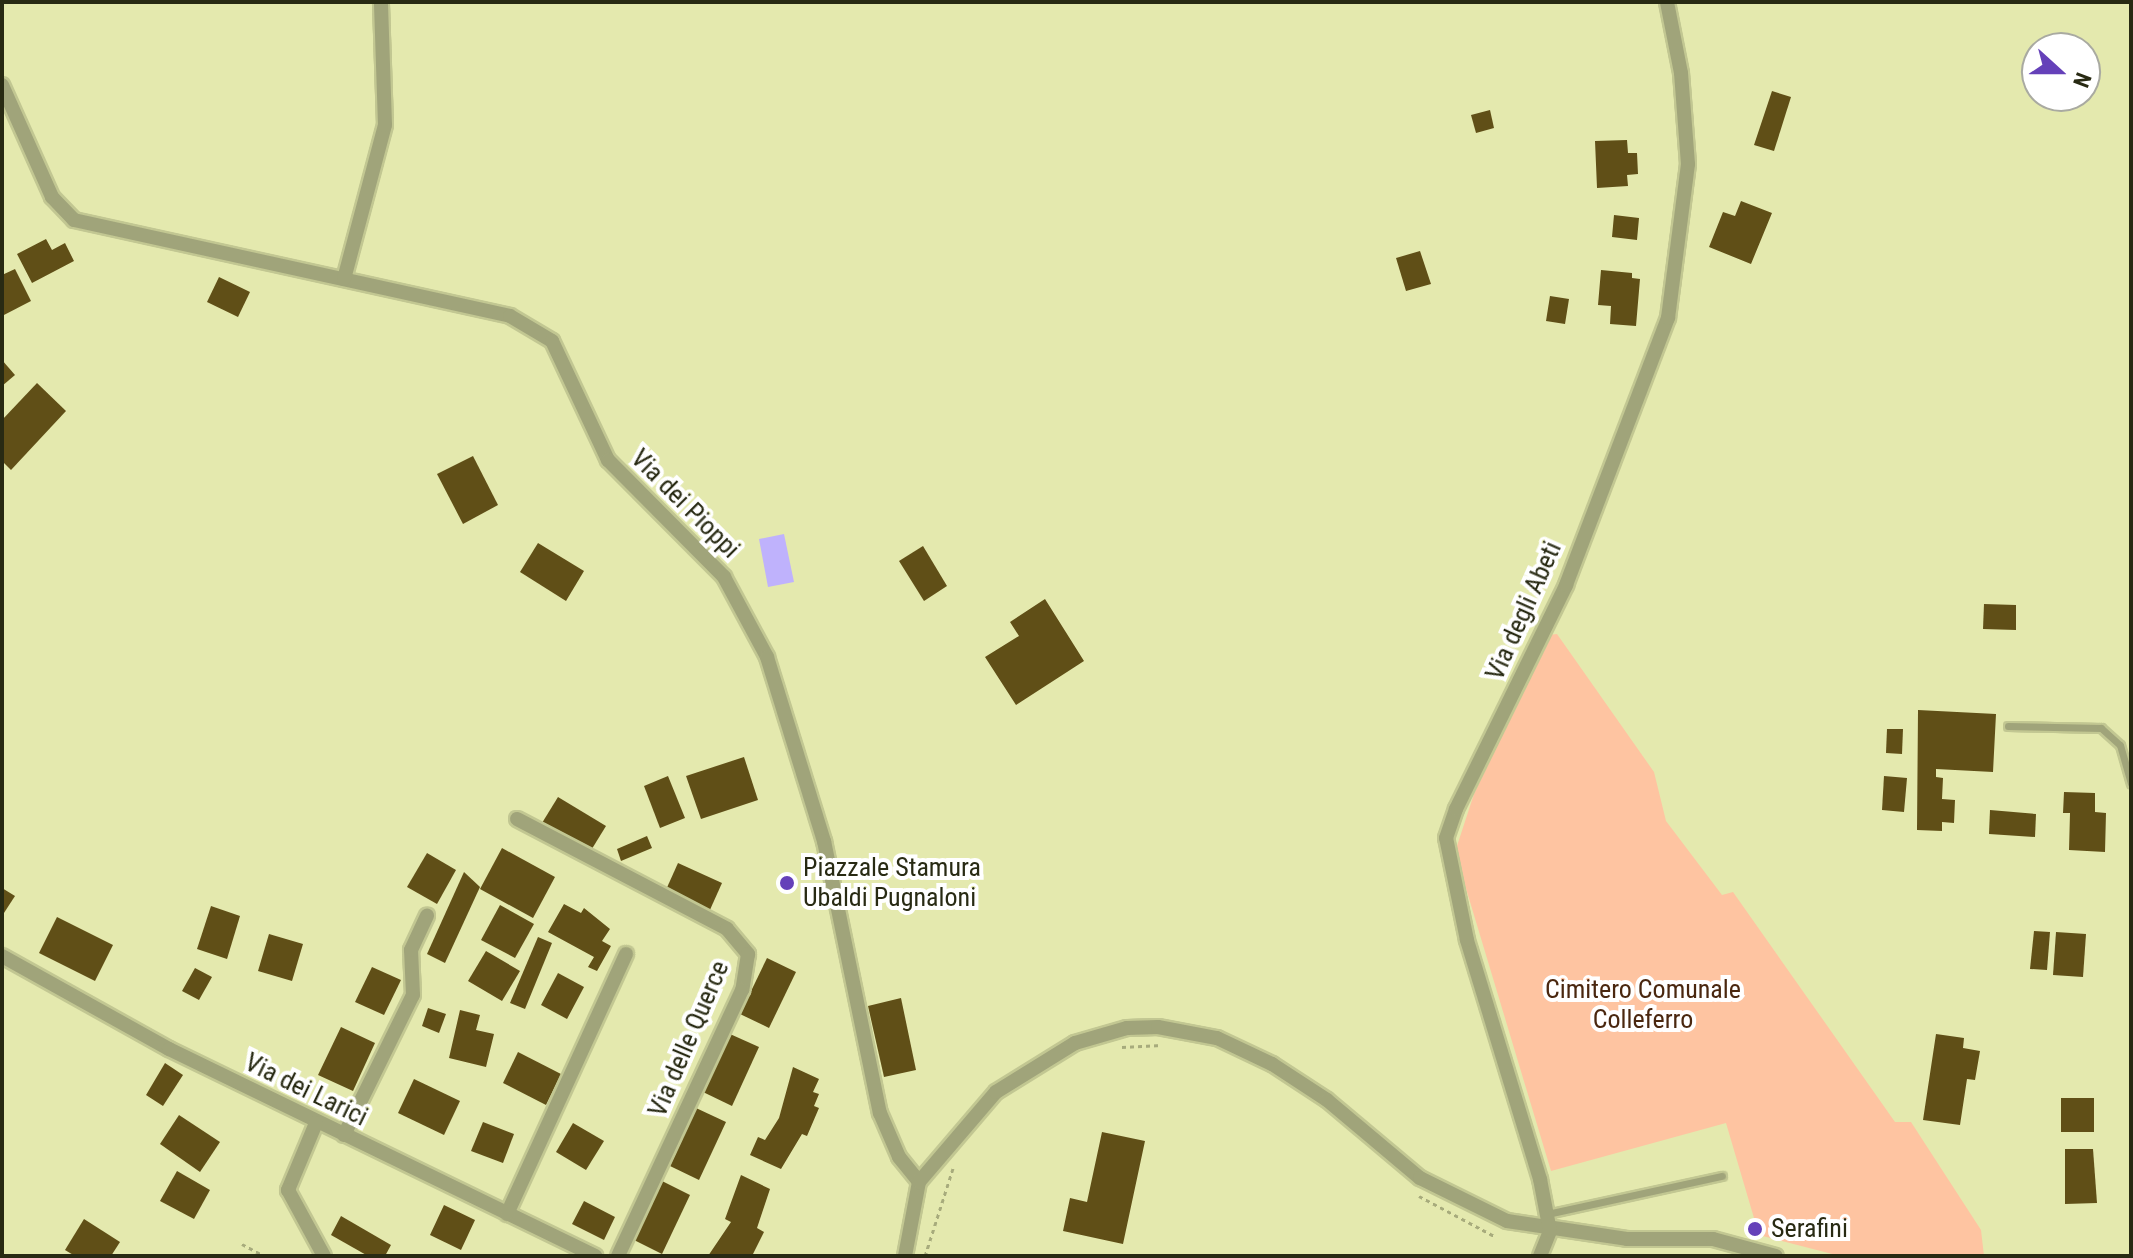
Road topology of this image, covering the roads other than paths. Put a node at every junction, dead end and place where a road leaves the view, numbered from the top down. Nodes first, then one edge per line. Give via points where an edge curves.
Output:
1 (381, 2) edge
2 (1667, 2) edge
3 (2, 85) edge
4 (9, 114) edge
5 (344, 279) junction
6 (2008, 726) dead end
7 (2131, 783) edge
8 (517, 819) dead end
9 (427, 915) dead end
10 (626, 954) dead end
11 (2, 956) edge
12 (316, 1123) junction
13 (344, 1135) junction
14 (1722, 1176) dead end
15 (919, 1182) junction
16 (507, 1214) junction
17 (1547, 1214) junction
18 (1550, 1231) junction
19 (324, 1256) edge
20 (595, 1256) edge
21 (618, 1256) edge
22 (905, 1256) edge
23 (1540, 1256) edge
24 (1776, 1256) edge

1 - 5 street via 385,125
2 - 17 street, Via degli Abeti via 1681,73 1688,164 1668,318 1566,585 1446,838 1467,940
3 - 4 street
4 - 5 street, Via dei Pioppi via 56,203 87,225
5 - 15 street, Via dei Pioppi via 510,316 543,332 562,359 608,460 732,589 767,657 810,784 880,1113 899,1157
6 - 7 lane via 2101,728 2120,745
8 - 21 street, Via delle Querce via 727,929 748,954 742,990
9 - 13 street via 411,950 416,979 411,1000
10 - 16 street
11 - 12 street, Via dei Larici
12 - 13 street, Via dei Larici
12 - 19 street via 288,1190
13 - 16 street, Via dei Larici
14 - 17 lane
15 - 18 street via 984,1103 1030,1067 1091,1037 1158,1027 1203,1034 1251,1053 1314,1091 1435,1187 1507,1221
15 - 22 street
16 - 20 street, Via dei Larici
17 - 18 street, Via degli Abeti
18 - 23 street
18 - 24 street via 1627,1239 1713,1239

